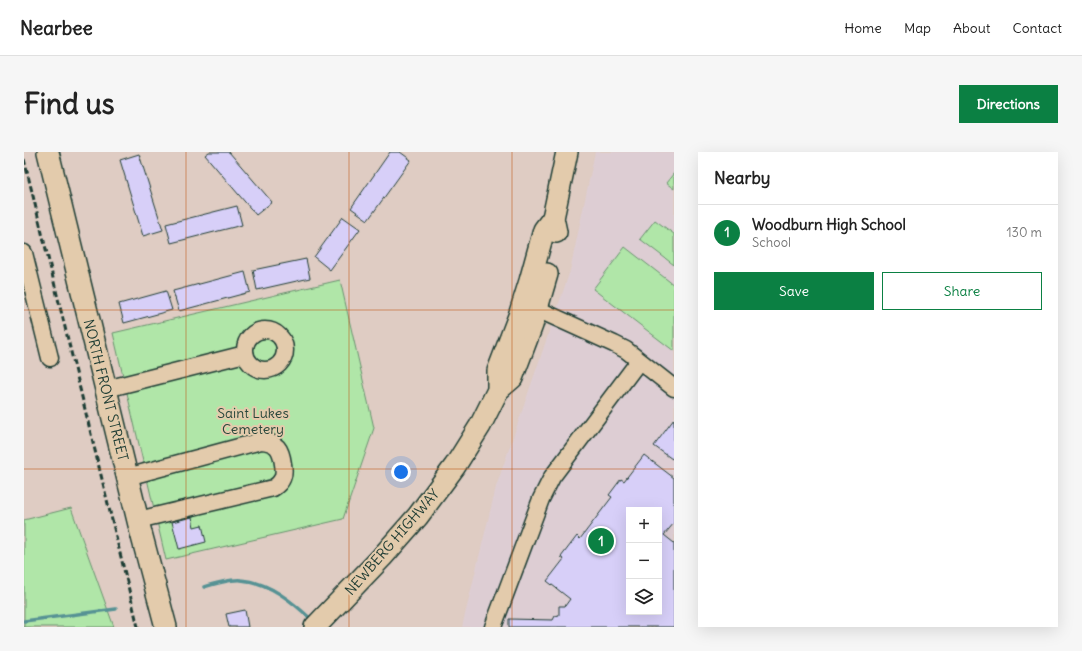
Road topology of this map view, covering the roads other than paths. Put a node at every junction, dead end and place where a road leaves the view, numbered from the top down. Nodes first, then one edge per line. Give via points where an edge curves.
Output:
1 (48, 152) edge
2 (567, 152) edge
3 (553, 218) junction
4 (24, 253) edge
5 (537, 309) junction
6 (245, 354) dead end
7 (50, 358) dead end
8 (639, 361) junction
9 (674, 388) edge
10 (106, 389) junction
11 (498, 390) junction
12 (127, 477) junction
13 (138, 520) junction
14 (166, 627) edge
15 (315, 627) edge
16 (493, 627) edge

1 - 10 main road, NORTH FRONT STREET
2 - 3 main road, NEWBERG HIGHWAY
3 - 5 main road, NEWBERG HIGHWAY via 556,234
3 - 11 main road, NEWBERG HIGHWAY via 544,230 519,316 498,371
4 - 7 street
5 - 8 street via 604,338 626,350
5 - 11 main road, NEWBERG HIGHWAY via 512,378
6 - 10 street
8 - 9 street
8 - 16 street via 546,487
10 - 12 main road, NORTH FRONT STREET
11 - 15 main road, NEWBERG HIGHWAY via 483,421 455,466 422,510 382,558
12 - 13 main road, NORTH FRONT STREET
12 - 13 street via 261,441 273,444 282,454 284,476 273,488
13 - 14 main road, NORTH FRONT STREET

